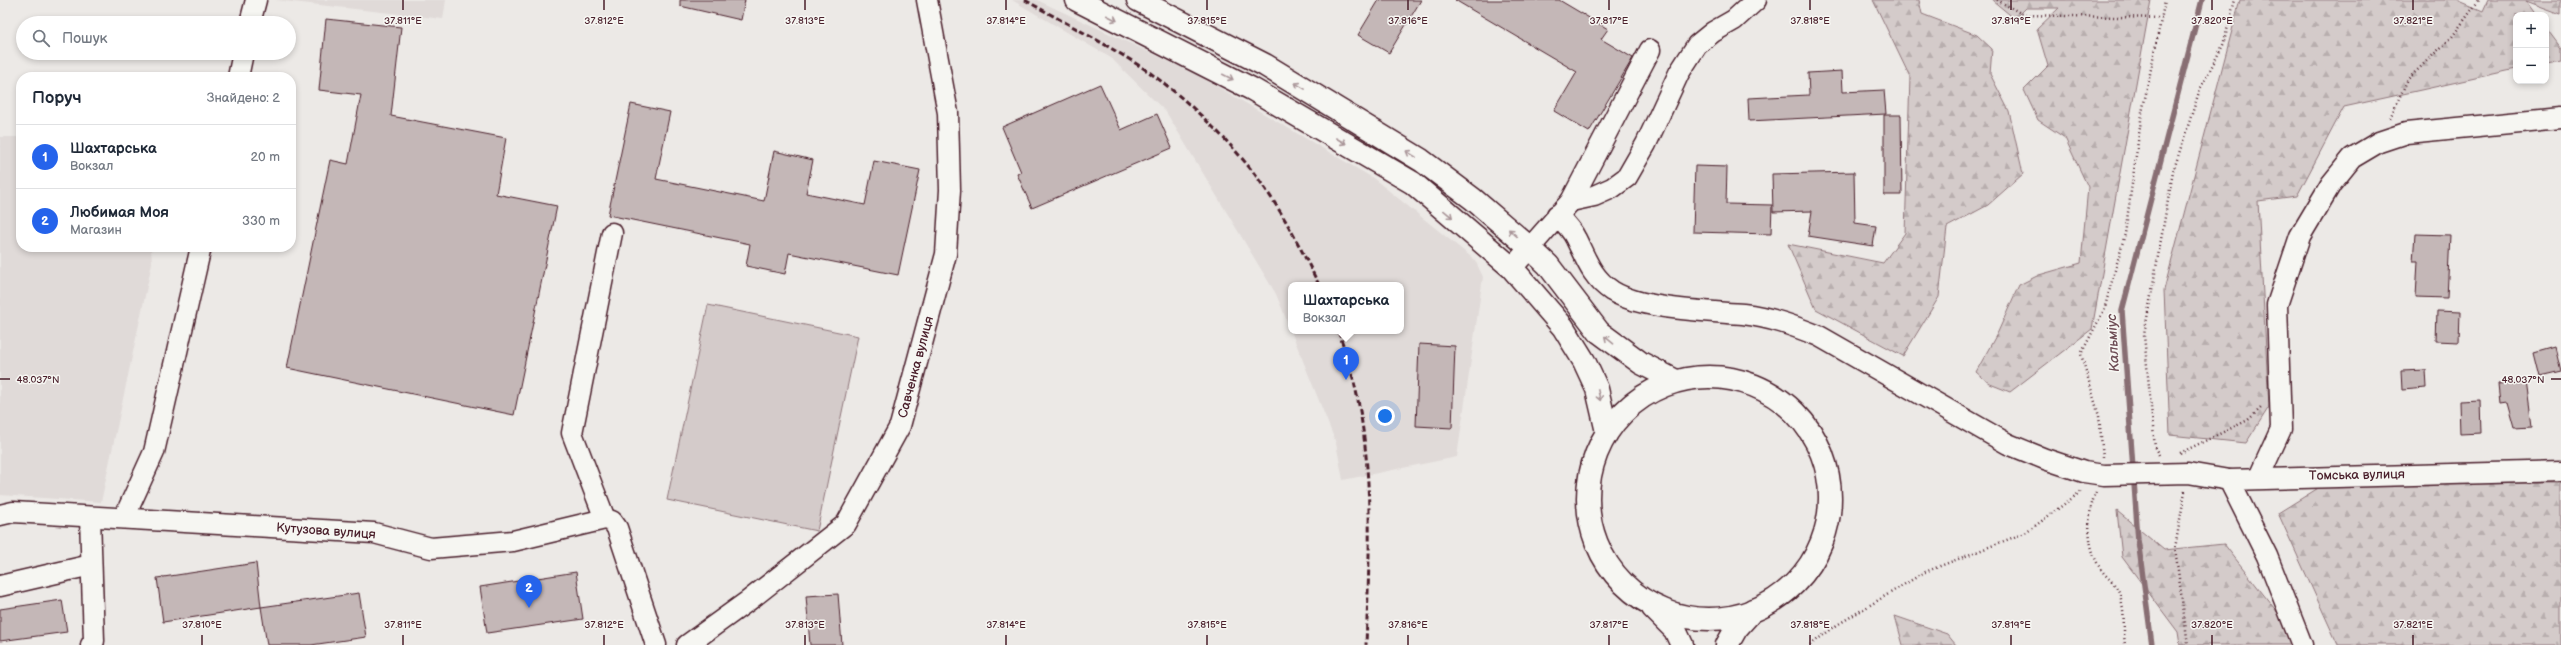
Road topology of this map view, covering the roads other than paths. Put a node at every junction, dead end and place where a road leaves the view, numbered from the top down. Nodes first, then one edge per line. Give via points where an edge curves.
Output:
1 (256, 0) edge
2 (927, 0) edge
3 (1077, 0) edge
4 (1138, 0) edge
5 (1756, 0) edge
6 (252, 16) edge
7 (1650, 50) dead end
8 (242, 60) edge
9 (239, 72) edge
10 (2561, 118) edge
11 (1564, 208) junction
12 (612, 233) dead end
13 (1530, 248) junction
14 (200, 252) edge
15 (1512, 268) junction
16 (1676, 381) junction
17 (1606, 432) junction
18 (2561, 471) edge
19 (2259, 477) junction
20 (2229, 480) junction
21 (0, 515) edge
22 (90, 517) junction
23 (124, 518) junction
24 (604, 519) junction
25 (92, 565) junction
26 (0, 586) edge
27 (1627, 587) junction
28 (1753, 610) junction
29 (1681, 643) edge
30 (94, 644) edge
31 (656, 645) edge
32 (687, 645) edge
33 (1727, 645) edge
34 (2302, 645) edge

1 - 6 street
2 - 32 street, Савченка вулиця via 948,113 950,190 946,254 900,426 846,524
3 -> 15 main road via 1252,89 1413,184
13 -> 4 main road via 1474,199 1421,160 1266,65
5 - 11 street via 1734,20 1697,45 1679,73 1627,178 1600,194
7 - 11 street
8 - 9 street
10 - 19 street via 2406,133 2379,142 2352,158 2331,184 2300,236 2276,304 2280,429
11 - 13 street
11 - 20 street, Томська вулиця via 1593,275 1612,291 1645,302 1687,310 1744,314 1774,319 1798,327 1819,336 2008,444 2078,470 2104,475 2188,473
12 - 24 street via 572,433
13 - 15 street
16 -> 13 main road via 1641,363 1600,332 1548,265
14 - 23 street via 154,452
15 -> 17 main road via 1563,327 1584,361 1598,389
16 - 17 main road via 1637,400
16 - 28 main road via 1709,376 1743,381 1773,395 1799,416 1818,444 1828,476 1830,509 1822,542 1806,571 1782,594
17 - 27 main road via 1592,463 1587,497 1592,530 1606,561
18 - 19 street, Томська вулиця
19 - 20 street, Томська вулиця
20 - 34 street via 2267,556
21 - 22 street, Кутузова вулиця via 13,512
22 - 23 street, Кутузова вулиця
22 - 25 street
23 - 24 street, Кутузова вулиця via 374,534 431,548 513,541
24 - 31 street via 612,521 617,528
25 - 26 street
25 - 30 street
27 - 28 main road via 1645,601 1687,616 1709,619
27 - 29 main road via 1664,616
28 - 33 main road via 1736,629

